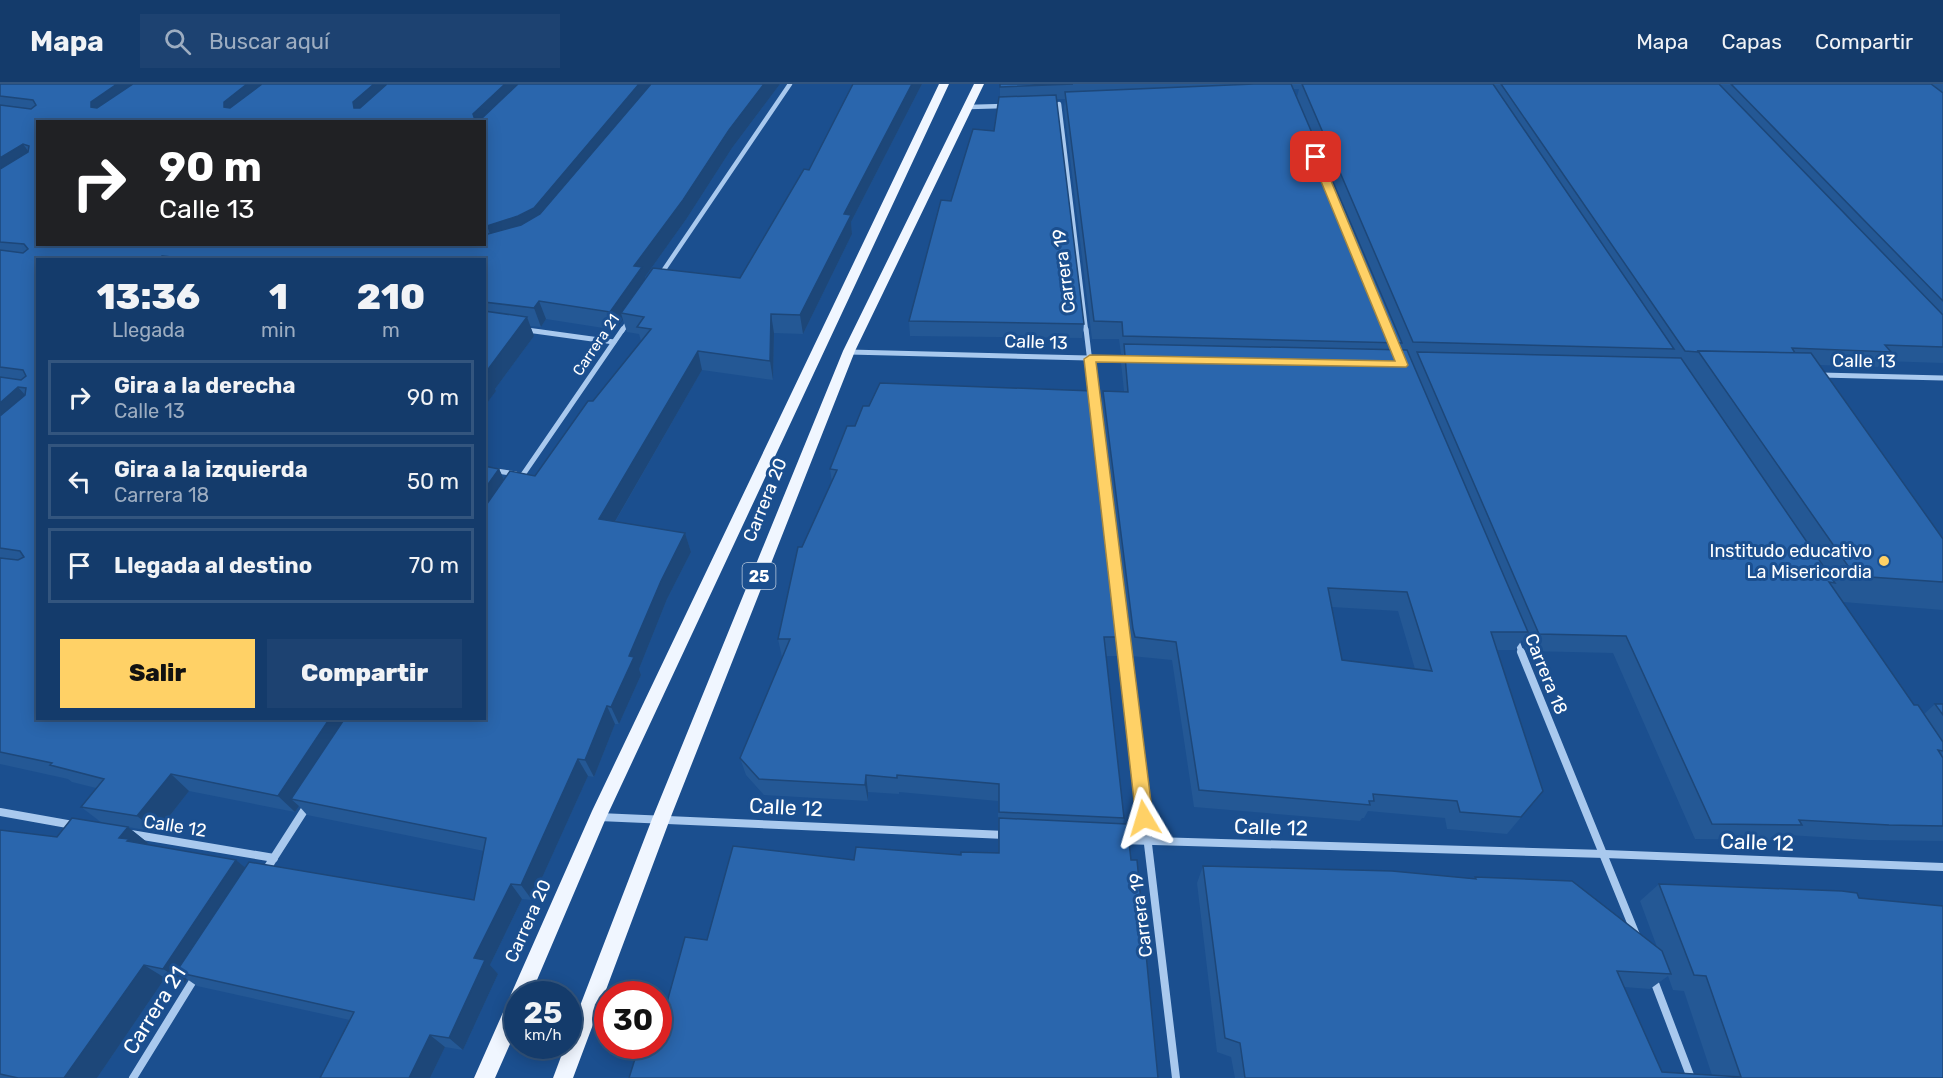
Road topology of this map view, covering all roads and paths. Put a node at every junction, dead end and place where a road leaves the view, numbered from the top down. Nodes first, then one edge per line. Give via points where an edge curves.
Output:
1 (790, 84) edge
2 (944, 84) edge
3 (980, 84) edge
4 (1059, 104) junction
5 (1071, 104) edge
6 (1048, 105) edge
7 (1014, 106) edge
8 (969, 107) junction
9 (660, 275) edge
10 (633, 314) edge
11 (519, 329) edge
12 (614, 342) junction
13 (849, 351) junction
14 (1090, 359) junction
15 (1136, 360) edge
16 (1813, 375) edge
17 (1943, 378) edge
18 (486, 469) edge
19 (522, 475) junction
20 (516, 485) edge
21 (1114, 559) edge
22 (1121, 618) edge
23 (1515, 637) edge
24 (312, 798) edge
25 (0, 812) edge
26 (598, 817) junction
27 (661, 819) junction
28 (86, 827) edge
29 (121, 832) edge
30 (1017, 835) edge
31 (1112, 840) edge
32 (1147, 841) junction
33 (1605, 854) junction
34 (274, 858) junction
35 (1943, 867) edge
36 (261, 878) edge
37 (1640, 944) edge
38 (1648, 966) edge
39 (202, 967) edge
40 (527, 981) edge
41 (504, 1033) edge
42 (133, 1078) edge
43 (484, 1078) edge
44 (563, 1078) edge
45 (1176, 1078) edge
46 (1691, 1078) edge

1 - 9 street
2 - 26 main road, Carrera 20 / 25
3 - 8 main road, Carrera 20 / 25
4 - 5 street
4 - 6 street
4 - 14 street, Carrera 19
7 - 8 street
8 - 13 main road, Carrera 20 / 25
10 - 12 street, Carrera 21
11 - 12 street
12 - 19 street, Carrera 21
13 - 14 street, Calle 13
13 - 27 main road, Carrera 20 / 25
14 - 15 street, Calle 13
14 - 21 street, Carrera 19
16 - 17 street, Calle 13
18 - 19 street
19 - 20 street, Carrera 21
22 - 32 street, Carrera 19
23 - 33 street, Carrera 18
24 - 34 street
25 - 28 street
26 - 27 street, Calle 12
26 - 40 main road, Carrera 20 / 25
27 - 30 street, Calle 12
27 - 44 main road, Carrera 20 / 25
29 - 34 street, Calle 12
31 - 32 street, Calle 12
32 - 33 street, Calle 12
32 - 45 street, Carrera 19
33 - 35 street, Calle 12
33 - 37 street, Carrera 18
34 - 36 street
38 - 46 street
39 - 42 street, Carrera 21
41 - 43 main road

